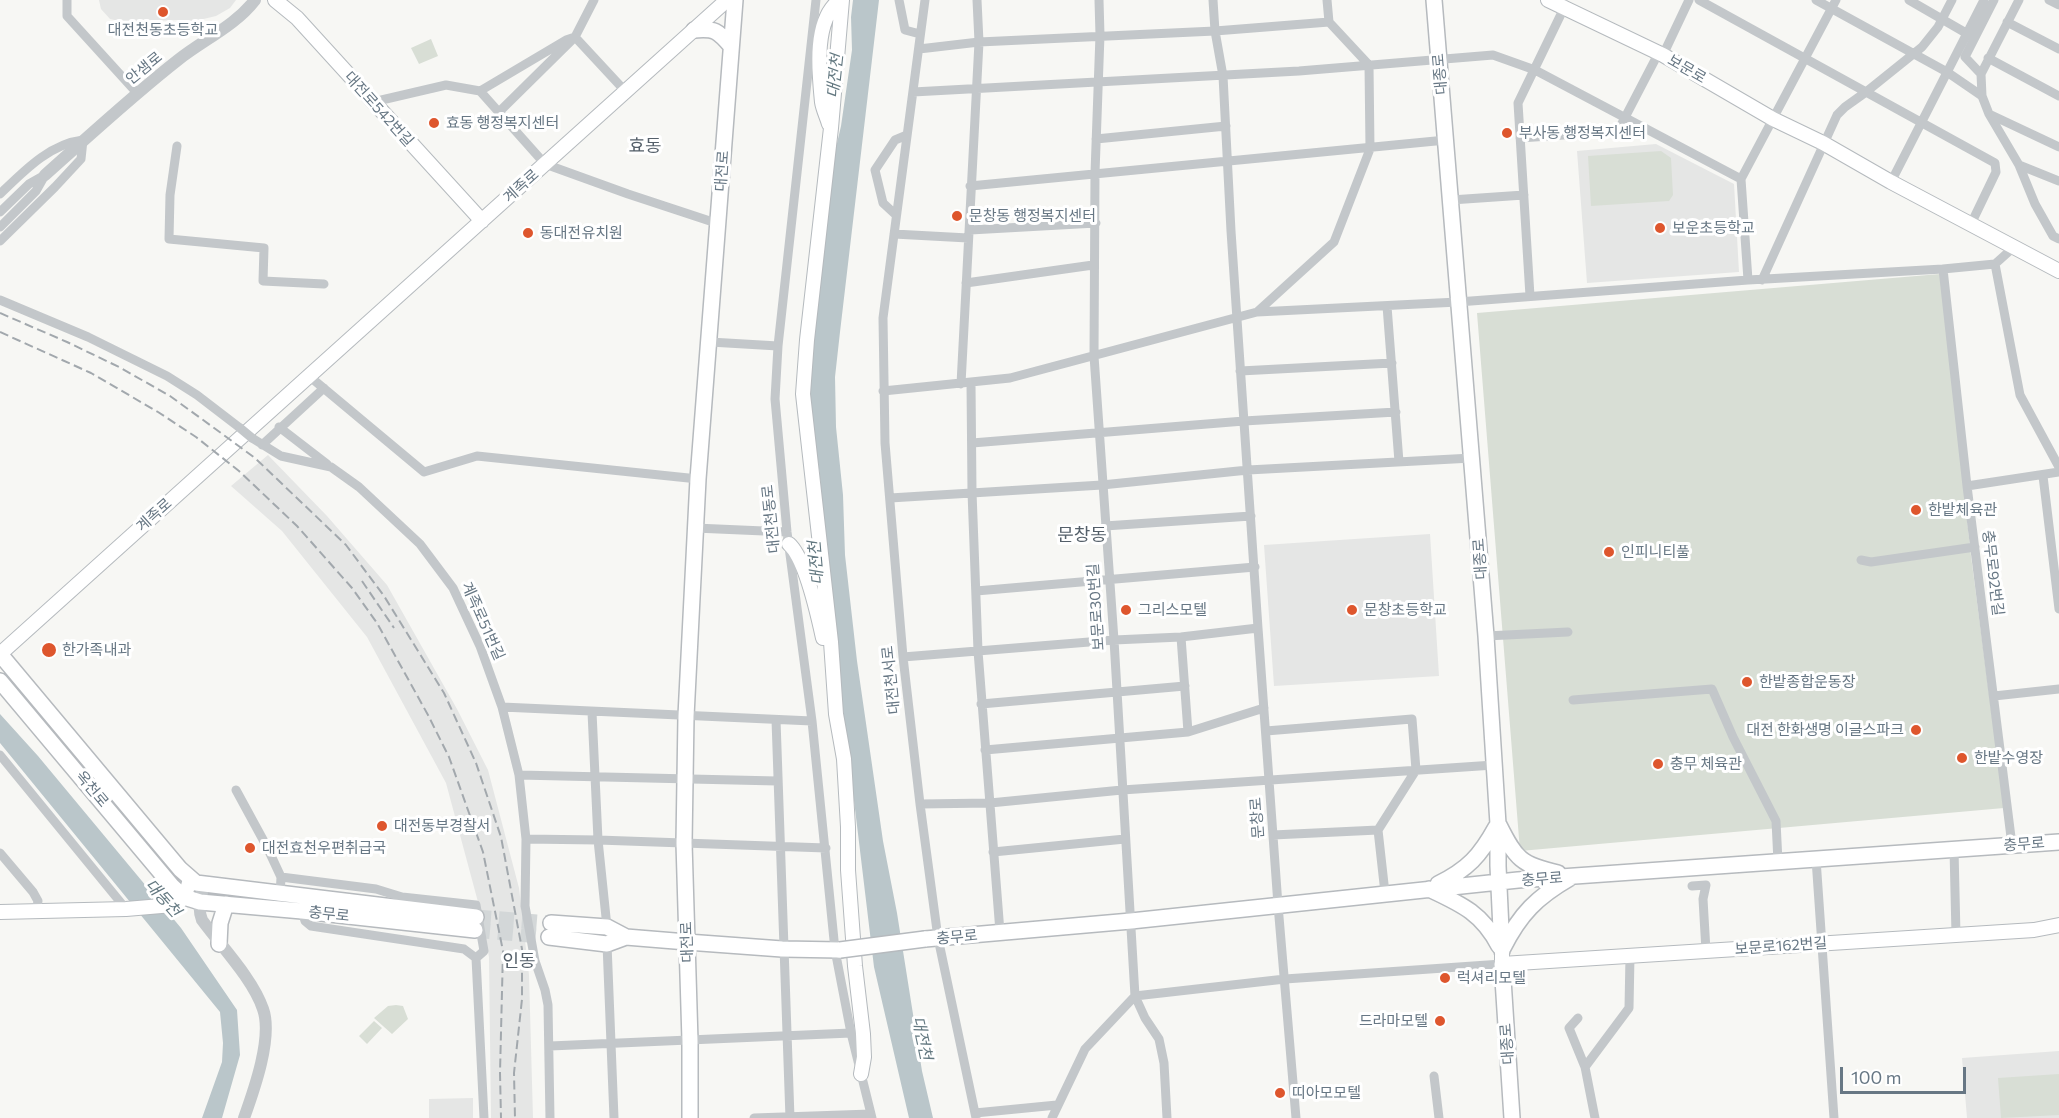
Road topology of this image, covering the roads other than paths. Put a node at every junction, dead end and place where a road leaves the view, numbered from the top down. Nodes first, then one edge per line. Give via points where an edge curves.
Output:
1 (67, 0) edge
2 (255, 0) edge
3 (274, 0) edge
4 (594, 0) edge
5 (728, 0) edge
6 (735, 0) edge
7 (816, 0) edge
8 (841, 0) edge
9 (899, 0) edge
10 (925, 0) edge
11 (977, 0) edge
12 (1099, 0) edge
13 (1213, 0) edge
14 (1327, 0) edge
15 (1434, 0) edge
16 (1548, 0) edge
17 (1689, 0) edge
18 (1699, 0) edge
19 (1816, 0) edge
20 (1909, 0) edge
21 (1952, 0) edge
22 (1984, 0) edge
23 (1994, 0) edge
24 (2019, 0) edge
25 (2049, 0) edge
26 (1563, 4) edge
27 (1834, 4) edge
28 (2059, 5) edge
29 (1942, 19) junction
30 (1329, 22) junction
31 (2007, 22) junction
32 (694, 30) junction
33 (1215, 31) junction
34 (1966, 33) junction
35 (921, 34) junction
36 (1100, 35) junction
37 (575, 37) junction
38 (979, 42) junction
39 (731, 46) junction
40 (814, 49) junction
41 (919, 49) junction
42 (2059, 49) edge
43 (1914, 53) junction
44 (1661, 54) junction
45 (1988, 58) junction
46 (1439, 59) junction
47 (1805, 59) junction
48 (1369, 65) junction
49 (1535, 70) junction
50 (1947, 72) junction
51 (1981, 74) junction
52 (1223, 76) junction
53 (1098, 82) junction
54 (975, 90) junction
55 (480, 91) junction
56 (626, 92) junction
57 (913, 92) junction
58 (1866, 92) junction
59 (137, 93) junction
60 (1982, 96) junction
61 (2059, 96) edge
62 (373, 102) junction
63 (499, 112) junction
64 (1989, 114) junction
65 (1626, 117) junction
66 (1773, 119) junction
67 (1921, 122) junction
68 (1226, 126) junction
69 (831, 128) junction
70 (907, 135) junction
71 (1520, 138) junction
72 (1096, 139) junction
73 (1446, 140) junction
74 (83, 141) junction
75 (1823, 142) junction
76 (177, 146) dead end
77 (2059, 147) edge
78 (1370, 148) junction
79 (1228, 160) junction
80 (545, 164) junction
81 (2019, 165) junction
82 (1095, 173) junction
83 (45, 175) junction
84 (1741, 179) junction
85 (2059, 181) edge
86 (1890, 182) junction
87 (970, 186) junction
88 (0, 194) edge
89 (1524, 195) junction
90 (1451, 200) junction
91 (0, 212) edge
92 (896, 215) junction
93 (482, 221) junction
94 (1095, 223) junction
95 (719, 224) junction
96 (1971, 224) junction
97 (0, 227) edge
98 (894, 234) junction
99 (969, 234) junction
100 (2059, 239) edge
101 (0, 241) edge
102 (2014, 247) junction
103 (1995, 264) junction
104 (1093, 265) junction
105 (2058, 266) edge
106 (1943, 269) junction
107 (1748, 280) junction
108 (1762, 280) junction
109 (966, 283) junction
110 (324, 284) dead end
111 (1530, 296) junction
112 (0, 300) edge
113 (1458, 302) junction
114 (1387, 306) junction
115 (1257, 312) junction
116 (1237, 318) junction
117 (710, 342) junction
118 (778, 346) junction
119 (1094, 356) junction
120 (1392, 363) junction
121 (1240, 371) junction
122 (309, 376) junction
123 (966, 383) junction
124 (324, 388) junction
125 (883, 391) junction
126 (1395, 412) junction
127 (1244, 421) junction
128 (279, 428) junction
129 (1099, 433) junction
130 (972, 443) junction
131 (262, 445) junction
132 (1472, 458) junction
133 (1400, 462) junction
134 (2059, 466) edge
135 (331, 467) junction
136 (1248, 470) junction
137 (2059, 472) edge
138 (2043, 476) junction
139 (698, 479) junction
140 (1102, 486) junction
141 (1967, 486) junction
142 (972, 492) junction
143 (890, 498) junction
144 (1251, 516) junction
145 (1105, 526) junction
146 (695, 528) junction
147 (788, 538) junction
148 (1975, 547) junction
149 (1861, 560) dead end
150 (1255, 567) junction
151 (1108, 578) junction
152 (976, 591) junction
153 (2059, 609) edge
154 (1258, 628) junction
155 (1568, 633) dead end
156 (1486, 636) junction
157 (1181, 637) junction
158 (1114, 640) junction
159 (978, 651) junction
160 (0, 654) edge
161 (903, 657) junction
162 (834, 678) junction
163 (0, 681) edge
164 (1185, 686) junction
165 (2059, 689) edge
166 (1117, 692) junction
167 (1994, 696) junction
168 (1574, 700) dead end
169 (981, 704) junction
170 (502, 707) junction
171 (1264, 708) junction
172 (592, 712) junction
173 (686, 716) junction
174 (776, 720) junction
175 (812, 721) junction
176 (1266, 731) junction
177 (1188, 732) junction
178 (1120, 738) junction
179 (985, 750) junction
180 (2, 762) edge
181 (1494, 765) junction
182 (1416, 770) junction
183 (519, 775) junction
184 (596, 777) junction
185 (685, 780) junction
186 (777, 781) junction
187 (1270, 781) junction
188 (236, 790) dead end
189 (1122, 790) junction
190 (990, 803) junction
191 (920, 804) junction
192 (1498, 824) junction
193 (1378, 830) junction
194 (1273, 835) junction
195 (526, 839) junction
196 (1125, 839) junction
197 (598, 840) junction
198 (2059, 842) edge
199 (684, 843) junction
200 (2012, 845) junction
201 (779, 846) junction
202 (826, 848) junction
203 (1954, 849) junction
204 (993, 852) junction
205 (0, 853) edge
206 (1816, 859) junction
207 (1778, 862) junction
208 (1573, 876) junction
209 (197, 882) junction
210 (1498, 882) junction
211 (281, 885) junction
212 (1692, 886) dead end
213 (1428, 889) junction
214 (1385, 893) junction
215 (184, 897) junction
216 (200, 902) junction
217 (226, 904) junction
218 (1278, 905) junction
219 (126, 909) junction
220 (279, 909) junction
221 (302, 911) junction
222 (0, 912) edge
223 (36, 912) junction
224 (1131, 921) junction
225 (2059, 926) edge
226 (607, 927) junction
227 (1000, 933) junction
228 (1956, 935) junction
229 (626, 937) junction
230 (932, 939) junction
231 (687, 942) junction
232 (1822, 943) junction
233 (219, 944) junction
234 (606, 944) junction
235 (782, 949) junction
236 (838, 950) junction
237 (1706, 951) junction
238 (1630, 956) junction
239 (476, 958) junction
240 (1502, 958) junction
241 (1285, 979) junction
242 (1135, 996) junction
243 (1578, 1018) dead end
244 (851, 1033) junction
245 (786, 1035) junction
246 (690, 1041) junction
247 (609, 1043) junction
248 (550, 1046) junction
249 (1585, 1067) junction
250 (861, 1074) junction
251 (1434, 1076) dead end
252 (1057, 1105) junction
253 (976, 1115) edge
254 (871, 1116) edge
255 (790, 1117) edge
256 (244, 1118) edge
257 (484, 1118) edge
258 (550, 1118) edge
259 (614, 1118) edge
260 (690, 1118) edge
261 (754, 1118) edge
262 (1052, 1118) edge
263 (1167, 1118) edge
264 (1296, 1118) edge
265 (1439, 1118) edge
266 (1512, 1118) edge
267 (1595, 1118) edge
268 (1834, 1118) edge

1 - 59 street via 67,16
2 - 59 street, 안샘로
3 - 62 main road, 대전로542번길 via 297,18
4 - 37 street
5 - 32 main road, 계족로
6 - 39 main road, 대전로
7 - 40 street, 대전천동로
8 - 40 main road via 834,4
8 - 69 main road
9 - 35 street via 905,30
10 - 35 street, 대전천서로
11 - 38 street
12 - 36 street, 보문로30번길
13 - 33 street, 문창로
14 - 30 street
15 - 46 main road, 대종로
16 - 26 main road, 보문로
17 - 44 street
18 - 47 street
19 - 27 street
20 - 29 street
21 - 29 street
22 - 34 street
23 - 51 street via 1965,57
24 - 31 street
25 - 28 street
26 - 44 main road, 보문로
26 - 49 street
27 - 43 street
27 - 47 street
29 - 34 street
29 - 43 street
30 - 33 street
30 - 48 street
31 - 42 street
31 - 45 street
32 - 39 main road via 709,28 719,32
32 - 56 main road, 계족로
33 - 36 street
33 - 52 street, 문창로
34 - 50 street
35 - 41 street, 대전천서로
36 - 38 street
36 - 53 street, 보문로30번길
37 - 55 street
37 - 56 street
37 - 63 street
38 - 41 street
38 - 54 street
39 - 95 main road, 대전로
40 - 69 main road via 822,103
40 - 118 street, 대전천동로
41 - 57 street, 대전천서로
43 - 50 street
43 - 58 street
44 - 65 street
44 - 66 main road, 보문로
45 - 51 street
45 - 61 street
46 - 48 street
46 - 49 street via 1493,55
46 - 73 main road, 대종로
47 - 58 street
47 - 66 street
48 - 52 street
48 - 78 street
49 - 65 street
49 - 71 street via 1518,103
50 - 60 street
50 - 67 street
51 - 60 street
52 - 53 street
52 - 68 street, 문창로
53 - 54 street
53 - 72 street, 보문로30번길
54 - 57 street
54 - 87 street
55 - 62 street via 446,85
55 - 63 street
56 - 80 main road, 계족로
57 - 70 street, 대전천서로
58 - 67 street
58 - 75 street via 1837,115
59 - 74 street, 안샘로
60 - 64 street
62 - 93 main road, 대전로542번길
63 - 80 street
64 - 77 street
64 - 81 street
65 - 71 street via 1619,129 1606,132
65 - 84 street
66 - 75 main road, 보문로
66 - 84 street
67 - 86 street
67 - 96 street via 1995,163 1995,172
68 - 72 street
68 - 79 street, 문창로
69 - 162 main road via 803,394
70 - 92 street, 대전천서로
70 - 92 street via 895,140 871,170 883,203
71 - 89 street
72 - 82 street, 보문로30번길
73 - 78 street
73 - 90 main road, 대종로
74 - 83 street, 안샘로
74 - 88 street via 69,142 33,163
74 - 101 street via 81,159
75 - 86 main road, 보문로
75 - 108 street
76 - 110 street via 169,239 264,248 263,281
78 - 79 street
78 - 115 street via 1334,242
79 - 82 street
79 - 116 street, 문창로
80 - 93 main road, 계족로
80 - 95 street, 계족로
81 - 85 street
81 - 100 street via 2035,204 2053,236
82 - 87 street
82 - 94 street, 보문로30번길
83 - 91 street via 29,184
83 - 97 street via 36,191
84 - 107 street
86 - 96 main road, 보문로
87 - 99 street
89 - 90 street
89 - 111 street
90 - 113 main road, 대종로
92 - 98 street, 대전천서로
93 - 122 main road, 계족로
94 - 99 street
94 - 104 street, 보문로30번길
95 - 117 main road, 대전로
96 - 102 main road, 보문로
98 - 99 street
98 - 125 street, 대전천서로 via 883,318
99 - 109 street
102 - 103 street
102 - 105 main road, 보문로
103 - 106 street
103 - 134 street via 2020,395
104 - 109 street
104 - 119 street, 보문로30번길
106 - 108 street
106 - 141 street, 충무로92번길
107 - 108 street
107 - 111 street
109 - 123 street
111 - 113 street
112 - 131 street, 계족로51번길, bridge via 167,376
113 - 114 street
113 - 132 main road, 대종로
114 - 115 street
114 - 120 street
115 - 116 street
116 - 119 street
116 - 121 street, 문창로
117 - 118 street
117 - 139 main road, 대전로
118 - 147 street, 대전천동로 via 775,399
119 - 123 street via 1010,378
119 - 129 street, 보문로30번길
120 - 121 street
120 - 126 street
121 - 127 street, 문창로
122 - 124 street
122 - 160 main road, 계족로
123 - 125 street
123 - 130 street
124 - 128 street
124 - 139 street via 424,472 477,456
125 - 143 street, 대전천서로
126 - 127 street
126 - 133 street
127 - 129 street
127 - 136 street, 문창로
128 - 131 street
128 - 135 street
129 - 130 street
129 - 140 street, 보문로30번길
130 - 142 street
131 - 135 street, 계족로51번길 via 281,456
132 - 133 street
132 - 156 main road, 대종로
133 - 136 street
135 - 170 street, 계족로51번길 via 420,544 453,588
136 - 140 street
136 - 144 street, 문창로
137 - 138 street
138 - 141 street
138 - 153 street
139 - 146 main road, 대전로
140 - 142 street
140 - 145 street, 보문로30번길
141 - 148 street, 충무로92번길
142 - 143 street
142 - 152 street
143 - 161 street, 대전천서로
144 - 145 street
144 - 150 street, 문창로
145 - 151 street, 보문로30번길
146 - 147 street
146 - 173 main road, 대전로
147 - 162 main road via 810,591
147 - 175 street, 대전천동로
148 - 149 street via 1871,562
148 - 167 street, 충무로92번길
150 - 151 street
150 - 154 street, 문창로
151 - 152 street
151 - 158 street, 보문로30번길
152 - 159 street
154 - 157 street
154 - 171 street, 문창로
155 - 156 street
156 - 181 main road, 대종로
157 - 158 street
157 - 164 street
158 - 159 street
158 - 166 street, 보문로30번길
159 - 161 street
159 - 169 street
160 - 209 main road via 180,869
161 - 191 street, 대전천서로
162 - 250 main road via 844,759 855,966 864,1034
163 - 215 main road, 옥천로
164 - 166 street
164 - 177 street
165 - 167 street
166 - 169 street
166 - 178 street, 보문로30번길
167 - 200 street, 충무로92번길
168 - 207 street via 1712,689 1776,821
169 - 179 street
170 - 172 street
170 - 183 street, 계족로51번길
171 - 176 street, 문창로
171 - 177 street
172 - 173 street
172 - 184 street
173 - 174 street
173 - 185 main road, 대전로
174 - 175 street
174 - 186 street
175 - 202 street, 대전천동로
176 - 182 street via 1412,719
176 - 187 street, 문창로
177 - 178 street
178 - 179 street
178 - 189 street, 보문로30번길
179 - 190 street
180 - 219 street
181 - 182 street
181 - 192 main road, 대종로
182 - 187 street
182 - 193 street
183 - 184 street
183 - 195 street, 계족로51번길
184 - 185 street
184 - 197 street
185 - 186 street
185 - 199 main road, 대전로
186 - 201 street
187 - 189 street
187 - 194 street, 문창로
188 - 211 street via 267,847
189 - 190 street
189 - 196 street, 보문로30번길
190 - 191 street
190 - 204 street
191 - 230 street, 대전천서로
192 - 208 main road via 1522,860 1534,868
192 - 210 main road, 대종로
192 - 213 main road via 1472,863
193 - 194 street
193 - 214 street
194 - 218 street, 문창로
195 - 197 street
195 - 248 street, 계족로51번길 via 525,906 548,1005
196 - 204 street
196 - 224 street, 보문로30번길
197 - 199 street
197 - 226 street
198 - 200 main road, 충무로
199 - 201 street
199 - 231 main road, 대전로
200 - 203 main road, 충무로
201 - 202 street
201 - 235 street
202 - 236 street, 대전천동로
203 - 206 main road, 충무로
203 - 228 street
204 - 227 street
205 - 223 street via 33,892 38,901
206 - 207 main road, 충무로
206 - 232 street
207 - 208 main road, 충무로
208 - 210 main road, 충무로
208 - 240 main road via 1527,909 1513,928
209 - 211 main road, 충무로
209 - 215 main road
209 - 216 street
210 - 213 main road, 충무로
210 - 240 main road, 대종로
211 - 220 street
211 - 221 main road, 충무로 via 476,924
211 - 239 street via 376,889 402,897 476,905 484,951
212 - 237 street via 1706,885
213 - 214 main road, 충무로
213 - 240 main road via 1480,917 1491,931
214 - 218 main road, 충무로
215 - 216 main road, 충무로
215 - 219 main road via 169,906
216 - 217 main road, 충무로
216 - 233 street via 202,920
217 - 220 main road, 충무로
217 - 233 main road
218 - 224 main road, 충무로
218 - 241 street, 문창로
219 - 223 main road
220 - 221 main road, 충무로
221 - 239 street via 311,926 464,949
222 - 223 main road
224 - 227 main road, 충무로
224 - 242 street
225 - 228 main road, 보문로162번길
226 - 229 main road, 충무로
226 - 234 main road, 충무로 via 550,931
227 - 230 main road, 충무로
228 - 232 main road, 보문로162번길
229 - 231 main road, 충무로
229 - 234 main road, 충무로
230 - 236 main road, 충무로, bridge
230 - 253 street, 대전천서로
231 - 235 main road, 충무로
231 - 246 main road, 대전로
232 - 237 main road, 보문로162번길
232 - 268 street
233 - 256 street via 246,978 263,1009 263,1054
234 - 247 street
235 - 236 main road, 충무로
235 - 245 street
236 - 244 street, 대전천동로
237 - 238 main road, 보문로162번길
238 - 240 main road, 보문로162번길
238 - 249 street via 1629,1008
239 - 257 street
240 - 241 street
240 - 266 main road, 대종로
241 - 242 street
241 - 264 street, 문창로
242 - 252 street via 1085,1049
242 - 263 street via 1159,1039
243 - 249 street via 1569,1028
244 - 245 street
244 - 250 street, 대전천동로
245 - 246 street
245 - 255 street
246 - 247 street
246 - 260 main road, 대전로
247 - 248 street
247 - 259 street
248 - 258 street, 계족로51번길
249 - 267 street
250 - 254 street, 대전천동로
251 - 265 street
252 - 253 street
252 - 262 street
254 - 255 street, 대전천동로
255 - 261 street

